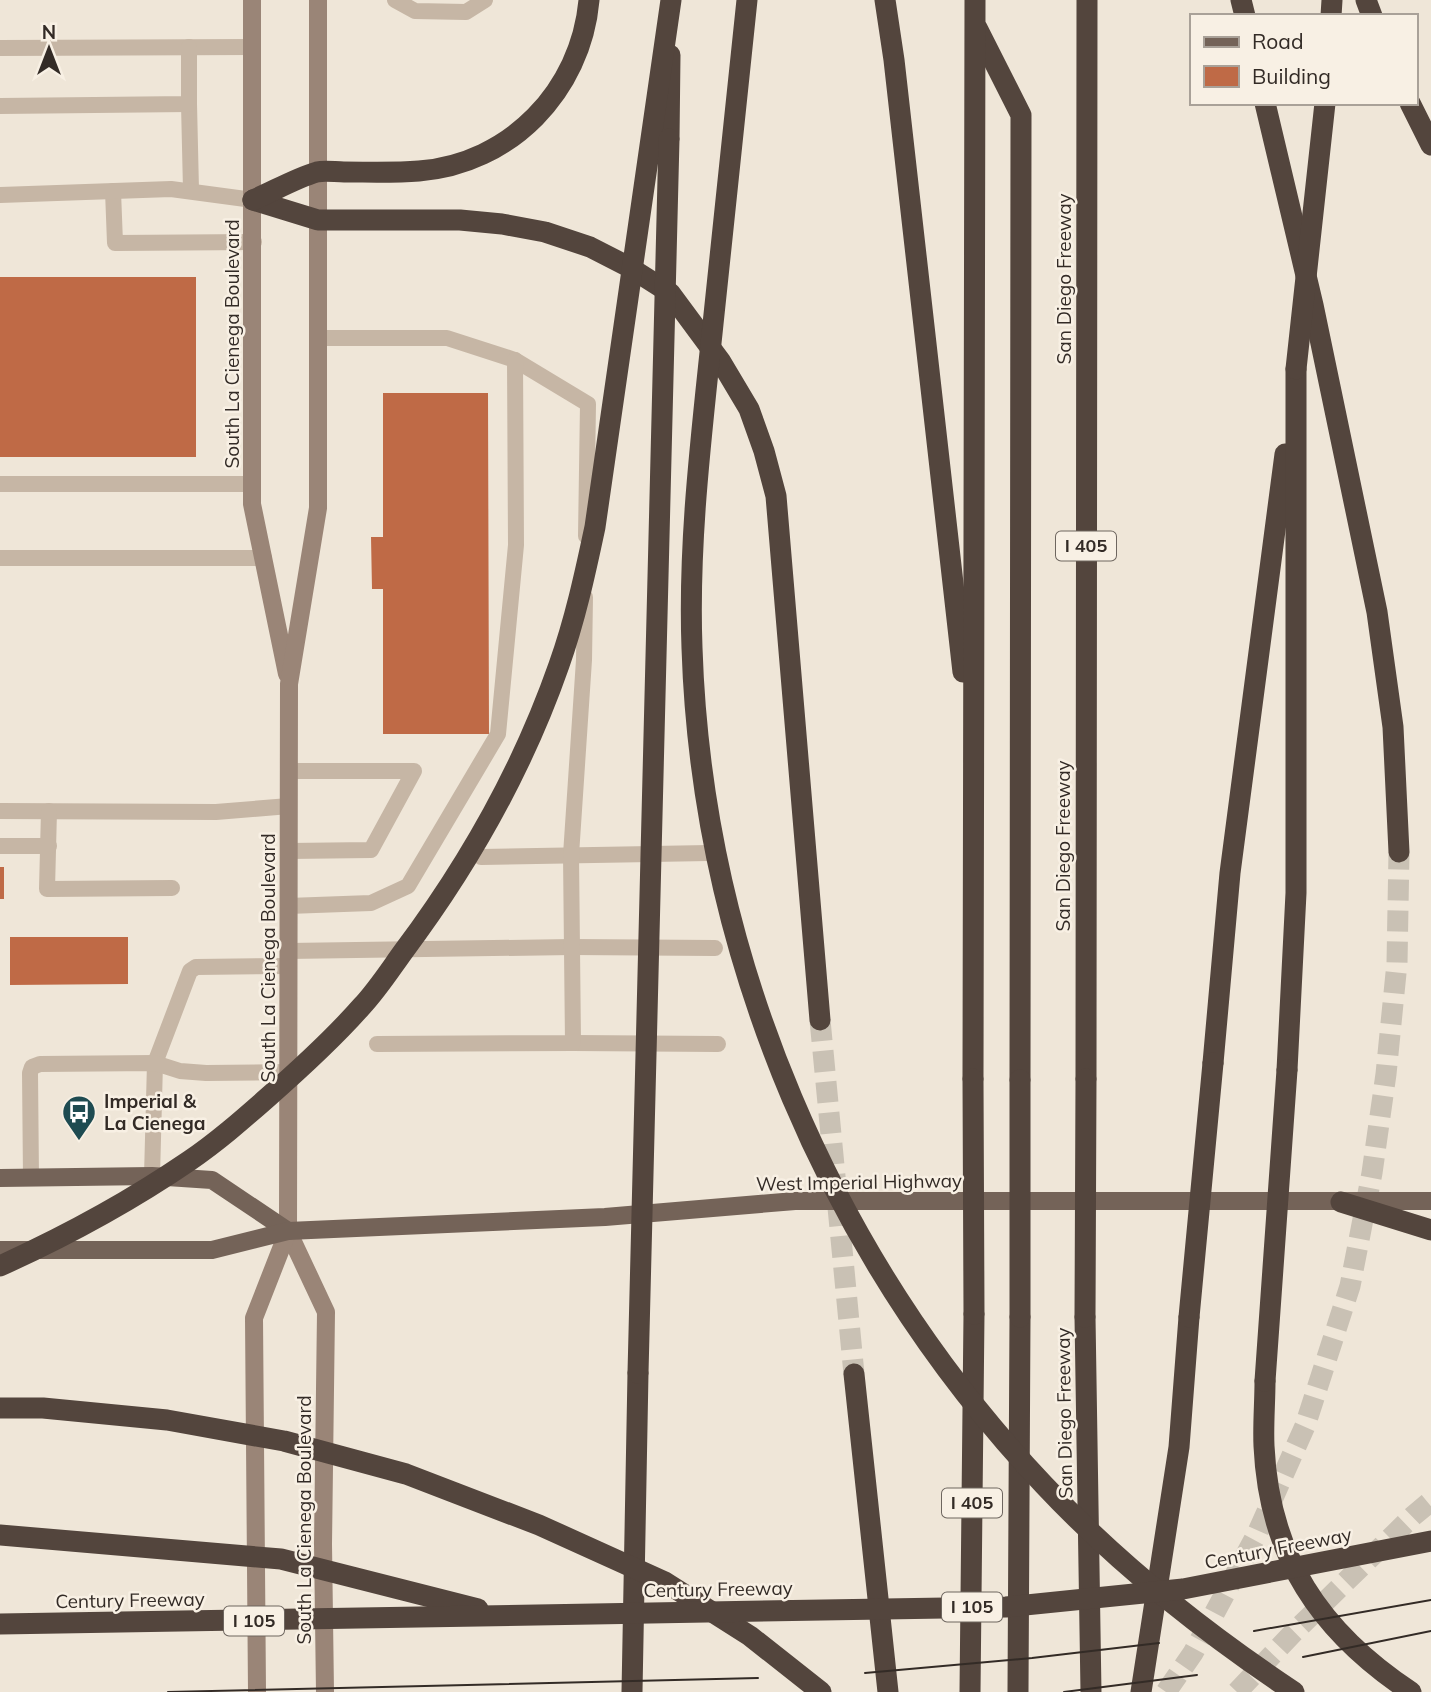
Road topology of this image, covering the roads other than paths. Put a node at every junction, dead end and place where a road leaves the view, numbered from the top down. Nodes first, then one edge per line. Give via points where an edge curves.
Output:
1 (252, 0) edge
2 (318, 0) edge
3 (395, 0) edge
4 (485, 0) edge
5 (589, 0) edge
6 (671, 0) edge
7 (747, 0) edge
8 (885, 0) edge
9 (975, 0) edge
10 (1084, 4) edge
11 (415, 6) edge
12 (975, 23) junction
13 (188, 47) junction
14 (252, 47) junction
15 (0, 48) edge
16 (189, 104) junction
17 (1265, 105) edge
18 (1325, 105) edge
19 (1411, 105) edge
20 (0, 106) edge
21 (1431, 145) edge
22 (318, 172) junction
23 (191, 190) junction
24 (113, 191) junction
25 (0, 195) edge
26 (253, 200) junction
27 (318, 220) junction
28 (254, 242) junction
29 (318, 338) junction
30 (515, 360) junction
31 (1296, 369) junction
32 (0, 484) edge
33 (252, 484) junction
34 (0, 558) edge
35 (264, 558) junction
36 (289, 684) junction
37 (289, 771) junction
38 (975, 774) junction
39 (289, 806) junction
40 (0, 811) edge
41 (49, 811) junction
42 (0, 846) edge
43 (49, 846) junction
44 (289, 851) junction
45 (1399, 852) tunnel mouth
46 (709, 853) dead end
47 (571, 855) junction
48 (481, 856) dead end
49 (172, 888) dead end
50 (288, 906) junction
51 (572, 947) junction
52 (715, 948) dead end
53 (288, 958) junction
54 (820, 1020) tunnel mouth
55 (573, 1043) junction
56 (377, 1044) dead end
57 (718, 1044) dead end
58 (155, 1063) junction
59 (289, 1072) junction
60 (152, 1176) junction
61 (0, 1178) edge
62 (31, 1178) junction
63 (1431, 1201) edge
64 (1341, 1202) junction
65 (1431, 1230) edge
66 (288, 1231) junction
67 (0, 1250) edge
68 (0, 1266) edge
69 (853, 1374) tunnel mouth
70 (0, 1408) edge
71 (0, 1535) edge
72 (1431, 1541) edge
73 (507, 1616) junction
74 (0, 1624) edge
75 (257, 1692) edge
76 (325, 1692) edge
77 (632, 1692) edge
78 (821, 1692) edge
79 (888, 1692) edge
80 (970, 1692) edge
81 (1018, 1692) edge
82 (1091, 1692) edge
83 (1141, 1692) edge
84 (1294, 1692) edge
85 (1411, 1692) edge

1 - 14 main road, South La Cienega Boulevard
2 - 22 main road, South La Cienega Boulevard
3 - 11 lane
4 - 11 lane via 466,12
5 - 22 highway via 580,40 558,91 544,111 513,136 484,154 439,170
6 - 68 highway, bridge via 599,501 580,594 529,742 498,804 412,940 363,1005 310,1061 190,1161 58,1240
6 - 77 highway, bridge
7 - 84 highway, bridge via 701,436 691,645 711,825 739,951 760,1018 810,1139 850,1219 937,1356 1016,1453 1091,1531 1187,1615
8 - 38 highway
9 - 12 highway, I 405
10 - 82 highway, San Diego Freeway / I 405, bridge via 1085,1317
12 - 38 highway, I 405
12 - 81 highway, bridge via 1021,115
13 - 14 lane
13 - 15 lane
13 - 16 lane
14 - 26 main road, South La Cienega Boulevard
16 - 20 lane
16 - 23 lane
17 - 45 highway via 1377,612 1393,727
18 - 31 highway, bridge
19 - 21 highway
22 - 26 highway
22 - 27 main road, South La Cienega Boulevard
23 - 24 lane
23 - 26 lane
24 - 25 lane
24 - 28 lane via 115,243
26 - 27 highway
26 - 28 main road, South La Cienega Boulevard
27 - 29 main road, South La Cienega Boulevard
27 - 54 highway via 492,223 545,232 590,247 670,293 721,362 749,409 776,496
28 - 33 main road, South La Cienega Boulevard
29 - 30 lane via 447,338
29 - 36 main road, South La Cienega Boulevard via 318,508
30 - 47 lane via 588,404 584,660
30 - 50 lane via 516,545 499,734 408,886 371,903
31 - 83 highway, bridge via 1230,873 1179,1447
31 - 85 highway, bridge via 1296,892 1264,1445 1270,1496 1288,1560 1309,1596 1342,1637
32 - 33 lane
33 - 35 main road, South La Cienega Boulevard
34 - 35 lane
35 - 36 main road, South La Cienega Boulevard
36 - 37 main road, South La Cienega Boulevard
37 - 39 main road, South La Cienega Boulevard
37 - 44 lane via 414,771 371,850
38 - 80 highway, I 405, bridge
39 - 41 lane via 216,812
39 - 44 main road, South La Cienega Boulevard
40 - 41 lane
41 - 43 lane
42 - 43 lane
43 - 49 lane via 47,889
44 - 50 main road, South La Cienega Boulevard
46 - 47 lane
47 - 48 lane
47 - 51 lane
50 - 53 main road, South La Cienega Boulevard
51 - 52 lane
51 - 53 lane
51 - 55 lane
53 - 58 lane via 190,971
53 - 59 main road, South La Cienega Boulevard
55 - 56 lane
55 - 57 lane
58 - 59 lane via 206,1073
58 - 60 lane
58 - 62 lane via 32,1067
59 - 66 main road, South La Cienega Boulevard
60 - 62 main road
60 - 66 main road via 212,1180
61 - 62 main road
63 - 64 main road, West Imperial Highway
64 - 65 highway
64 - 66 main road, West Imperial Highway via 795,1201 605,1217
66 - 67 main road, West Imperial Highway via 212,1250
66 - 75 main road, South La Cienega Boulevard via 254,1318
66 - 76 main road, South La Cienega Boulevard via 326,1312
69 - 79 highway
70 - 78 highway, bridge via 167,1420 284,1441 406,1474 538,1525 665,1582 750,1636
71 - 73 highway, bridge via 281,1559
72 - 73 highway, Century Freeway / I 105, bridge via 1183,1589 1006,1607
73 - 74 highway, Century Freeway / I 105, bridge

